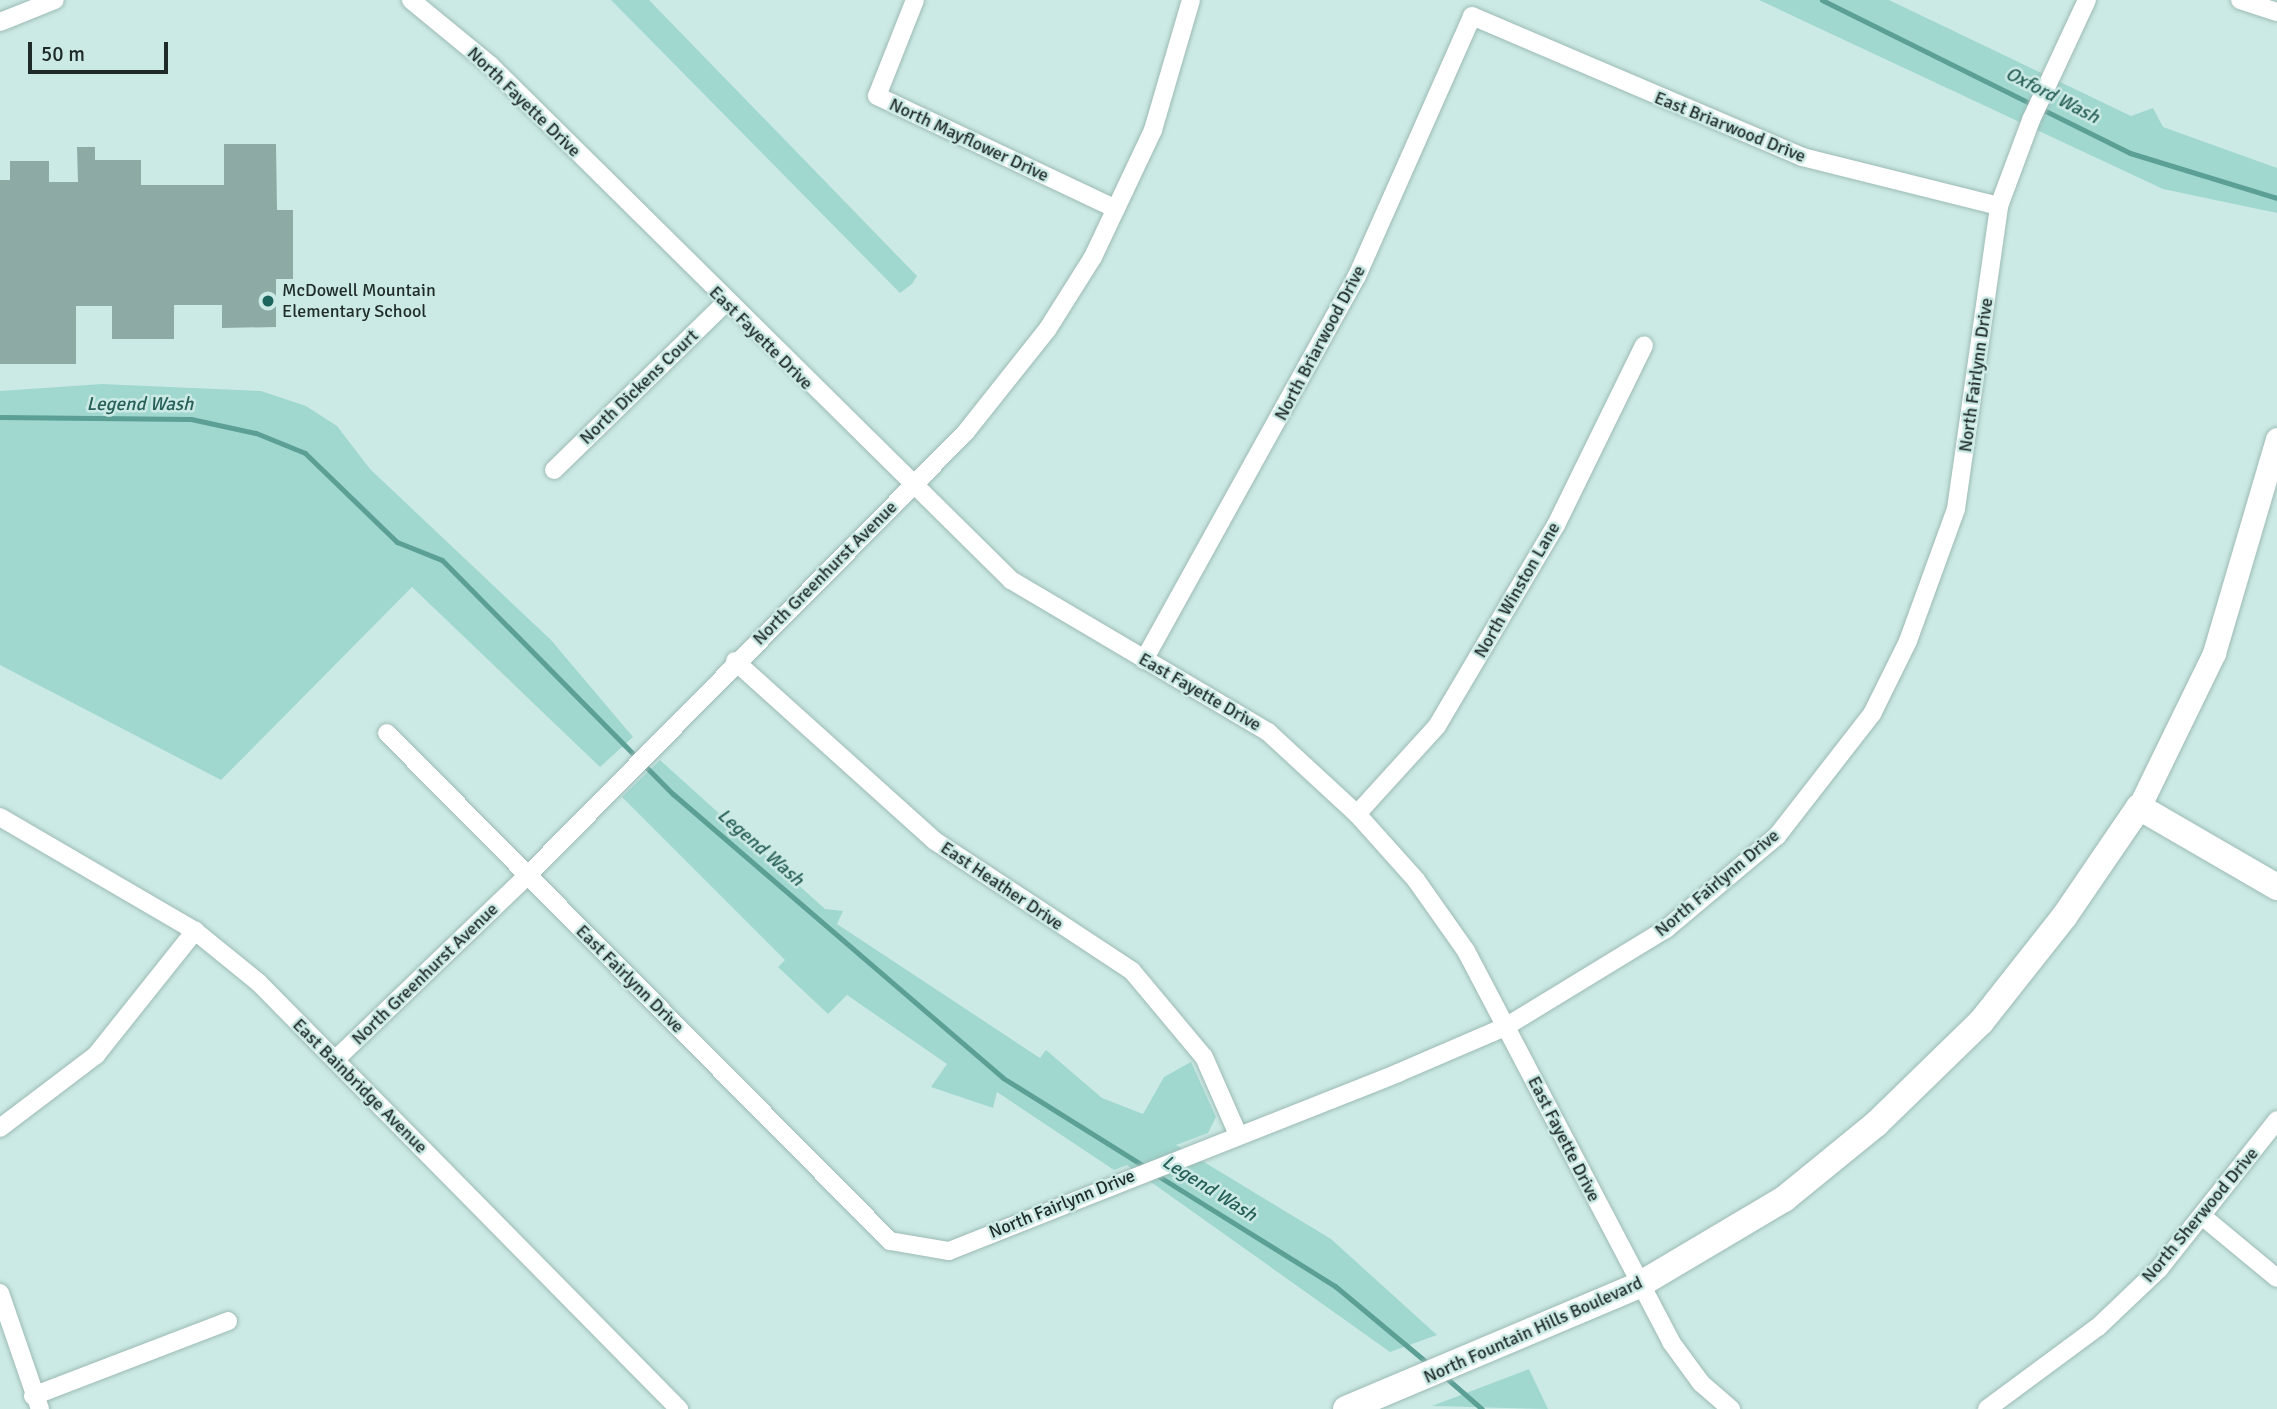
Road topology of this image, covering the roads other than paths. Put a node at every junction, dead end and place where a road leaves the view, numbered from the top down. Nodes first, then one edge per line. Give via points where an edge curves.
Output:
1 (55, 0) edge
2 (411, 0) edge
3 (915, 0) edge
4 (1191, 0) edge
5 (2087, 0) edge
6 (2240, 0) edge
7 (2277, 12) edge
8 (1472, 16) joint
9 (0, 22) edge
10 (1999, 206) junction
11 (631, 208) joint
12 (1116, 209) junction
13 (725, 303) junction
14 (1644, 345) dead end
15 (2277, 439) edge
16 (554, 470) dead end
17 (912, 486) junction
18 (1144, 660) junction
19 (735, 662) junction
20 (387, 733) dead end
21 (2138, 807) junction
22 (1357, 814) junction
23 (0, 817) edge
24 (528, 875) junction
25 (2277, 887) edge
26 (195, 931) junction
27 (1507, 1026) junction
28 (335, 1060) junction
29 (2277, 1120) edge
30 (0, 1128) edge
31 (1237, 1132) junction
32 (2202, 1216) junction
33 (872, 1225) joint
34 (2277, 1278) edge
35 (1639, 1284) junction
36 (0, 1293) edge
37 (228, 1321) dead end
38 (37, 1402) edge
39 (679, 1409) edge
40 (1346, 1409) edge
41 (1731, 1409) edge
42 (1987, 1409) edge

1 - 9 street
2 - 11 street, North Fayette Drive via 490,65
3 - 12 street, North Mayflower Drive via 877,96
4 - 12 street, North Greenhurst Avenue via 1153,130
5 - 10 street, North Fairlynn Drive via 2031,120
6 - 7 street
8 - 10 street, East Briarwood Drive via 1802,158
8 - 18 street, North Briarwood Drive via 1357,276
10 - 27 street, North Fairlynn Drive via 1956,509 1908,641 1872,714 1777,836 1666,929
11 - 13 street, East Fayette Drive
12 - 17 street, North Greenhurst Avenue via 1047,330 965,433
13 - 16 street, North Dickens Court
13 - 17 street, East Fayette Drive
14 - 22 street, North Winston Lane via 1556,524 1437,726
15 - 21 street, North Fountain Hills Boulevard via 2214,653
17 - 18 street, East Fayette Drive via 1011,580
17 - 19 street, North Greenhurst Avenue
18 - 22 street, East Fayette Drive via 1268,732
19 - 24 street, North Greenhurst Avenue
19 - 31 street, East Heather Drive via 934,841 1132,971 1204,1057
20 - 24 street, East Fairlynn Drive
21 - 25 main road
21 - 35 main road, North Fountain Hills Boulevard via 2064,917 1981,1022 1933,1070 1784,1199
22 - 27 street, East Fayette Drive via 1416,880
23 - 26 street, East Bainbridge Avenue
24 - 28 street, North Greenhurst Avenue
24 - 33 street, East Fairlynn Drive
26 - 28 street, East Bainbridge Avenue via 258,982
26 - 30 street via 96,1055
27 - 31 street, North Fairlynn Drive
27 - 35 street, East Fayette Drive
28 - 39 street, East Bainbridge Avenue
29 - 32 street, North Sherwood Drive
31 - 33 street, North Fairlynn Drive via 949,1251 890,1241
32 - 34 street
32 - 42 street, North Sherwood Drive via 2098,1327
35 - 40 main road, North Fountain Hills Boulevard
35 - 41 street via 1701,1383
36 - 38 street
37 - 38 street

